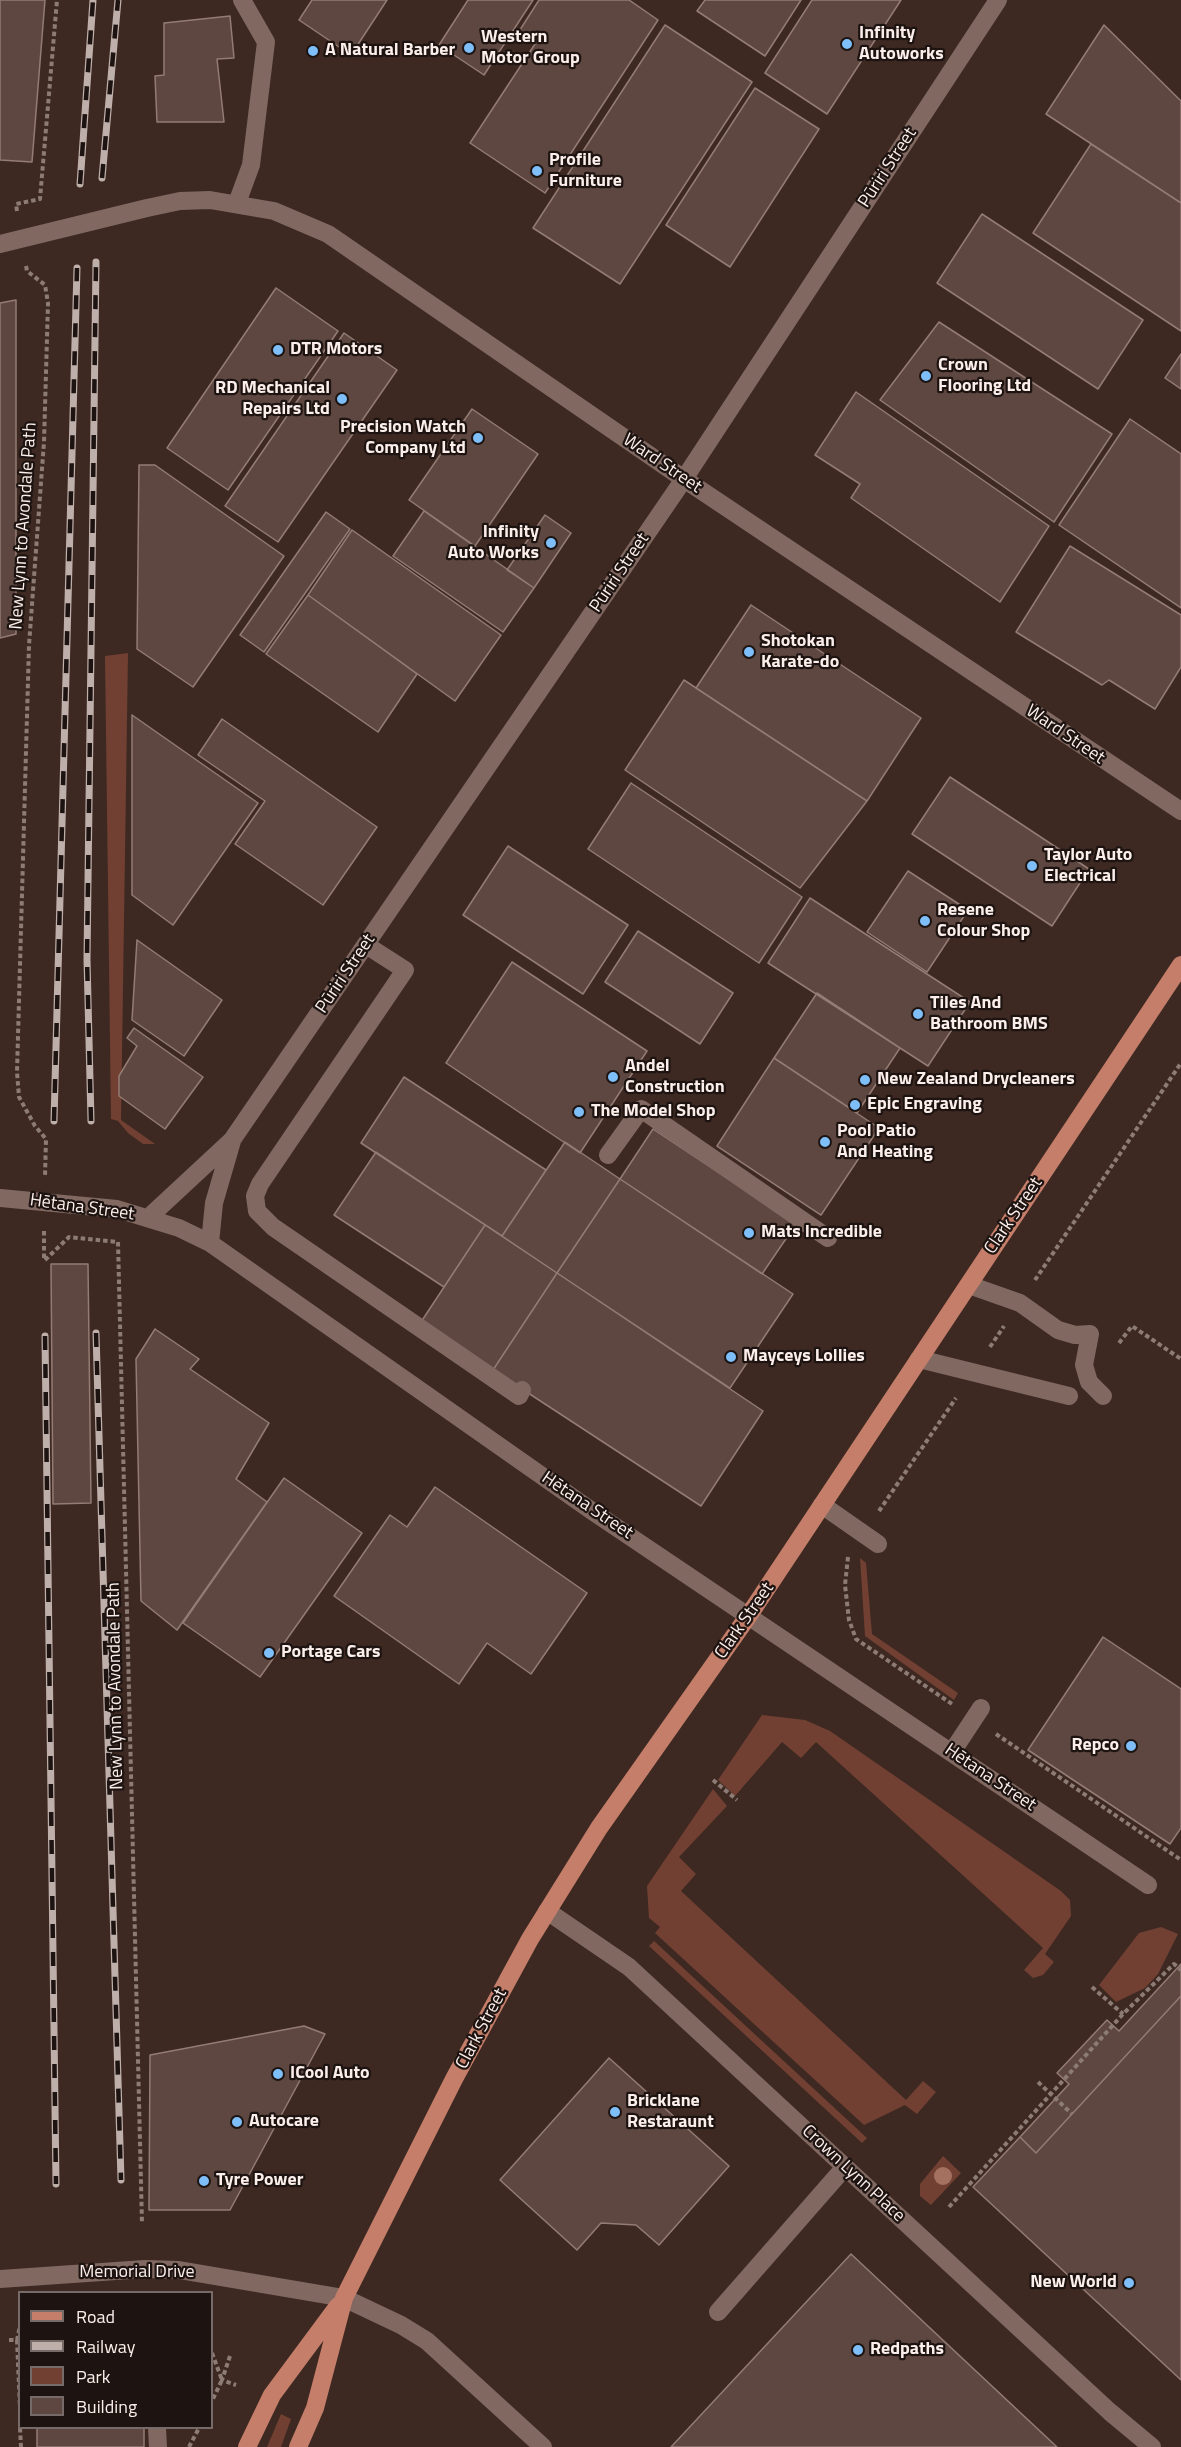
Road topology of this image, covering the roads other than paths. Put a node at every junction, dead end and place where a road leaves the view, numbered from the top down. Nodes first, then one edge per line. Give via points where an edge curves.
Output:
1 (242, 0) edge
2 (998, 0) edge
3 (237, 203) junction
4 (0, 244) edge
5 (684, 479) junction
6 (1181, 810) edge
7 (366, 945) junction
8 (1181, 965) edge
9 (232, 1140) junction
10 (608, 1155) dead end
11 (0, 1198) edge
12 (148, 1218) junction
13 (828, 1238) dead end
14 (210, 1243) junction
15 (969, 1285) junction
16 (919, 1359) junction
17 (522, 1390) dead end
18 (1069, 1396) dead end
19 (1102, 1396) dead end
20 (822, 1505) junction
21 (871, 1539) road end
22 (749, 1615) junction
23 (977, 1713) road end
24 (952, 1752) junction
25 (1148, 1884) dead end
26 (547, 1911) junction
27 (845, 2168) junction
28 (0, 2279) edge
29 (344, 2298) junction
30 (718, 2312) dead end
31 (157, 2429) edge
32 (539, 2446) edge
33 (158, 2447) edge
34 (247, 2447) edge
35 (298, 2447) edge
36 (1152, 2447) edge

1 - 3 street via 266,42 251,165
2 - 5 street, Pūriri Street
3 - 4 street, Ward Street via 180,201
3 - 5 street, Ward Street via 274,211 328,234
5 - 6 street, Ward Street
5 - 7 street, Pūriri Street
7 - 9 street, Pūriri Street
7 - 17 street via 405,970 260,1184 255,1196 257,1211 273,1227 519,1396
8 - 15 main road, Clark Street
9 - 12 street, Pūriri Street
9 - 14 street, Pūriri Street via 214,1203
10 - 13 street via 641,1108
11 - 12 street, Hētana Street via 117,1209
12 - 14 street, Hētana Street
14 - 22 street, Hētana Street via 592,1511
15 - 16 main road, Clark Street
15 - 19 street via 1020,1303 1058,1329 1075,1335 1090,1334 1084,1365 1089,1382
16 - 18 street
16 - 20 main road, Clark Street
20 - 21 street
20 - 22 main road, Clark Street
22 - 24 street, Hētana Street
22 - 26 main road, Clark Street via 599,1828
23 - 24 street
24 - 25 street, Hētana Street
26 - 27 street, Crown Lynn Place via 629,1967
26 - 29 main road, Clark Street via 454,2079
27 - 30 street
27 - 36 street, Crown Lynn Place
28 - 29 street, Memorial Drive via 179,2270
29 - 32 street, Memorial Drive via 427,2341
29 - 34 main road, Clark Street via 272,2396
29 - 35 main road, Clark Street via 315,2408
31 - 33 street

